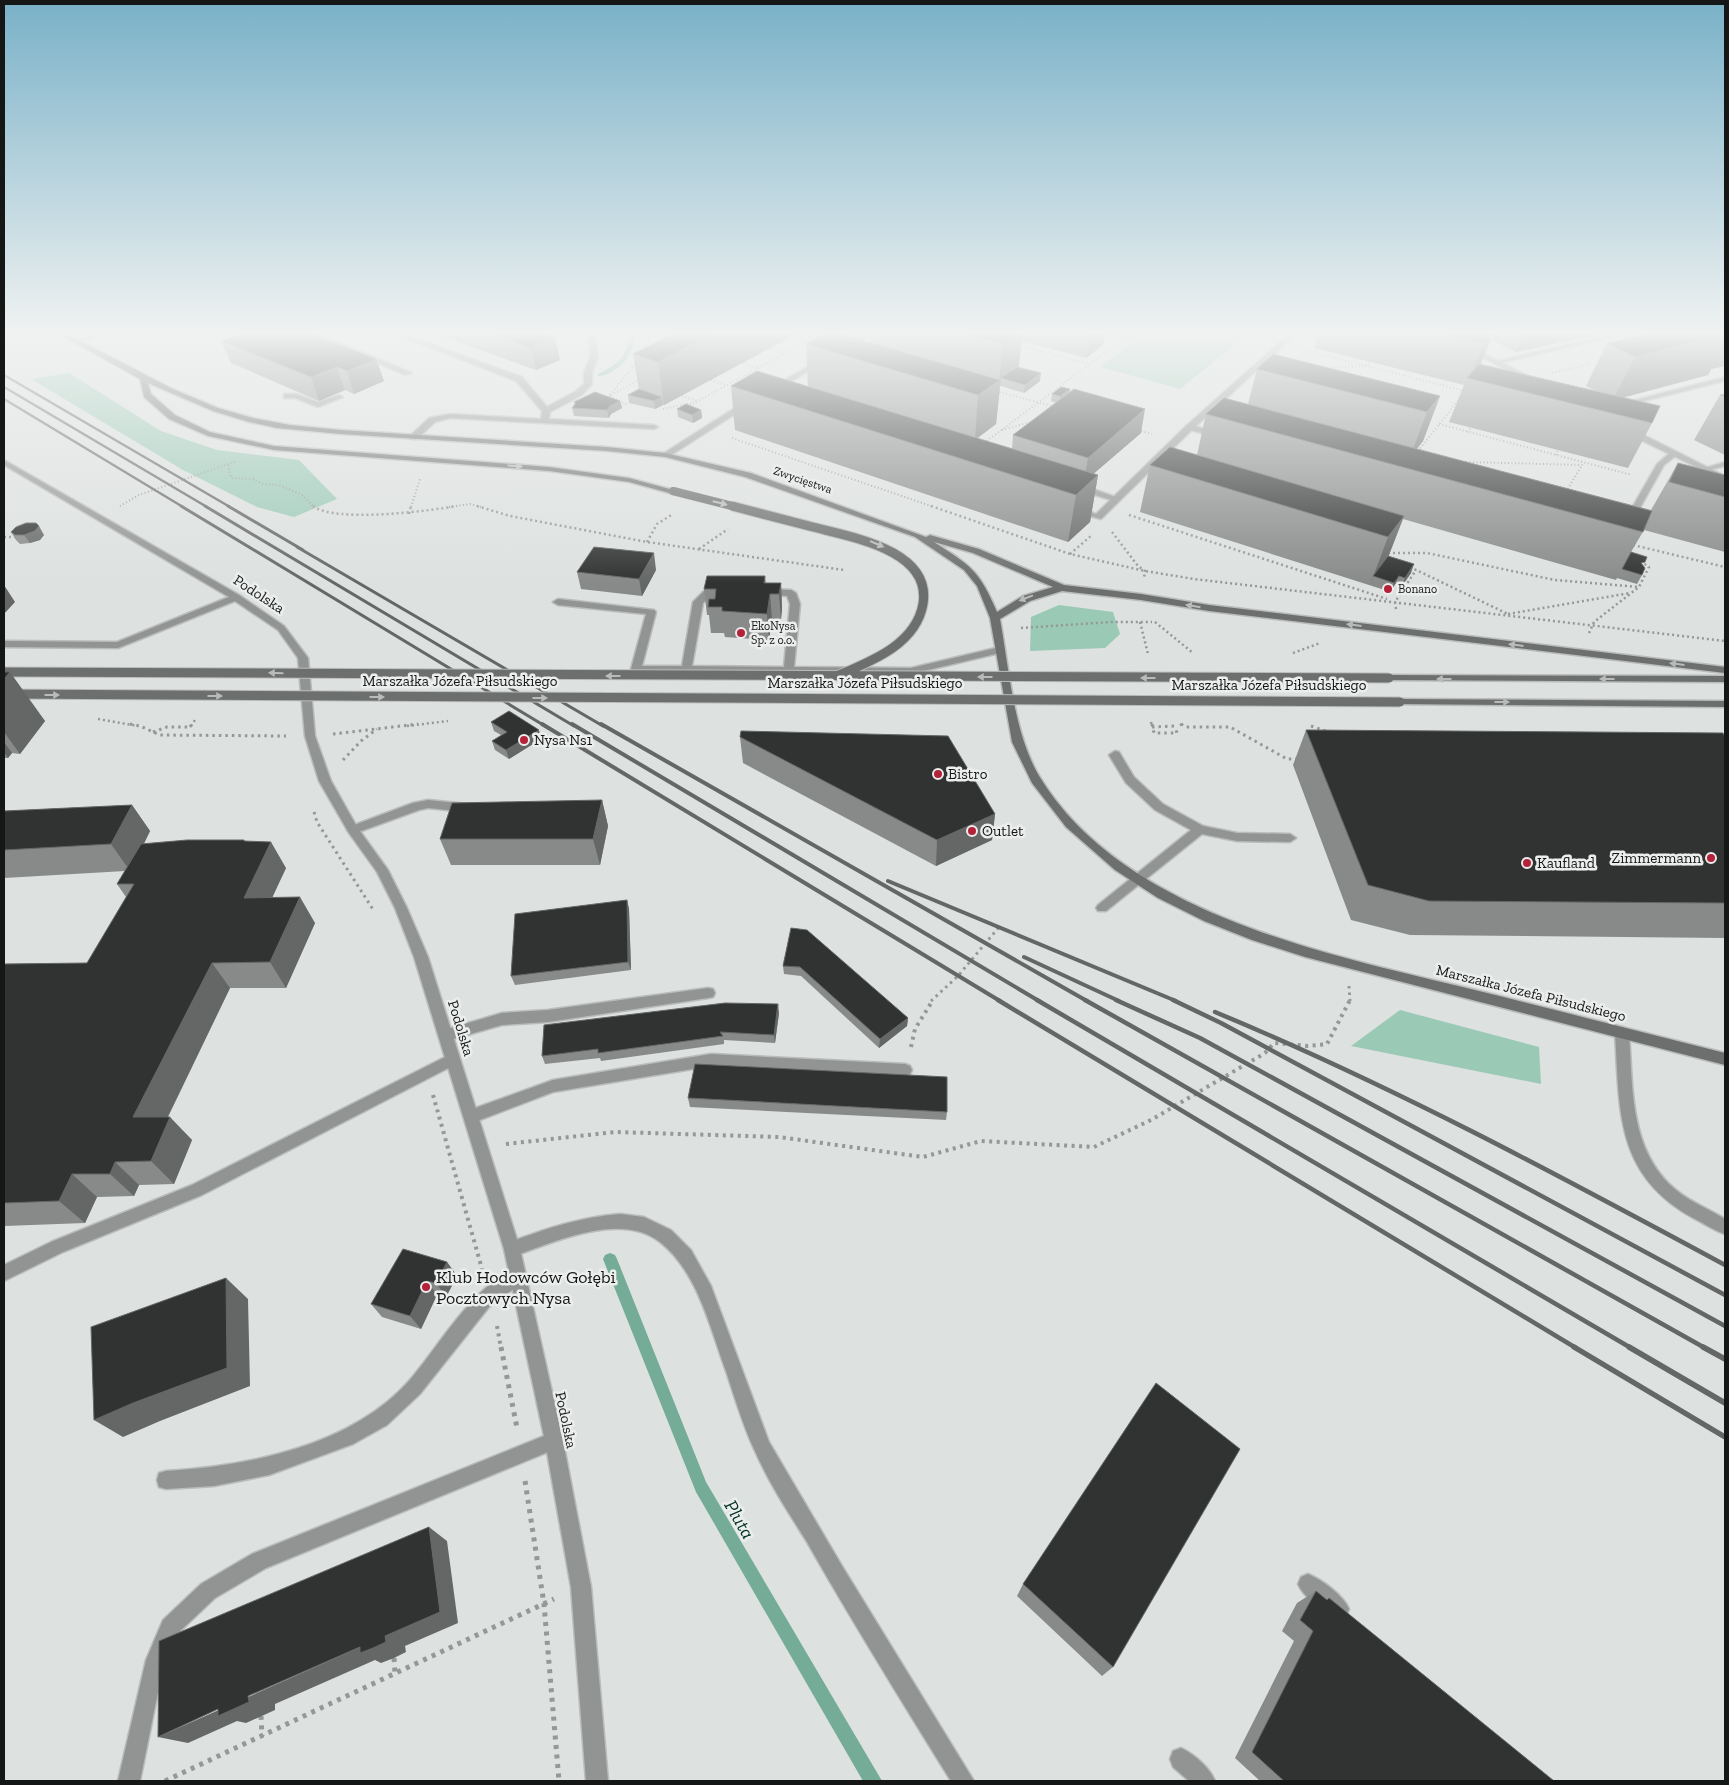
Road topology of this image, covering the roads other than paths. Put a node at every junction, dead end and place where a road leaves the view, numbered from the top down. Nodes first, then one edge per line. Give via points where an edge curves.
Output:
1 (173, 417) edge
2 (239, 417) edge
3 (444, 417) edge
4 (475, 417) edge
5 (545, 417) edge
6 (726, 417) edge
7 (1201, 417) edge
8 (545, 421) junction
9 (1190, 427) junction
10 (654, 428) dead end
11 (1624, 429) edge
12 (414, 437) junction
13 (1231, 439) edge
14 (1674, 454) junction
15 (665, 455) junction
16 (4, 462) edge
17 (1725, 464) edge
18 (1706, 469) junction
19 (1725, 479) edge
20 (1073, 486) edge
21 (1117, 499) junction
22 (1067, 507) edge
23 (918, 535) junction
24 (1618, 541) edge
25 (1062, 588) junction
26 (732, 592) edge
27 (752, 592) edge
28 (236, 598) junction
29 (558, 602) dead end
30 (995, 618) junction
31 (4, 644) edge
32 (1000, 650) junction
33 (686, 670) junction
34 (789, 670) junction
35 (1725, 670) edge
36 (4, 672) edge
37 (836, 677) junction
38 (1725, 679) edge
39 (4, 694) edge
40 (1725, 704) edge
41 (1011, 717) joint
42 (1114, 755) dead end
43 (482, 809) edge
44 (1200, 829) junction
45 (353, 830) junction
46 (1290, 838) dead end
47 (1136, 879) junction
48 (1102, 908) dead end
49 (708, 993) dead end
50 (1622, 1033) junction
51 (446, 1035) junction
52 (454, 1059) junction
53 (1725, 1059) edge
54 (905, 1070) road end
55 (472, 1116) junction
56 (1725, 1227) edge
57 (512, 1249) junction
58 (4, 1273) edge
59 (518, 1275) junction
60 (554, 1442) junction
61 (166, 1480) dead end
62 (1308, 1584) dead end
63 (1354, 1621) edge
64 (1181, 1759) dead end
65 (130, 1781) edge
66 (597, 1781) edge
67 (963, 1781) edge
68 (1204, 1781) edge

1 -> 37 main road, bridge via 208,434 274,448 548,469 629,480 874,542 902,558 914,568 921,580 925,591 918,624 894,647
2 - 12 main road, Zwycięstwa via 303,429
3 - 12 street via 432,420
4 - 8 street
5 - 8 street
6 - 15 street
7 - 9 street
8 - 10 street
9 - 13 street
9 - 21 street
11 - 14 street
12 - 15 main road, Zwycięstwa
14 - 18 street
14 - 24 street via 1661,464
15 - 23 main road, Zwycięstwa via 748,475
16 - 28 street, Podolska
17 - 18 street
18 - 19 street
20 - 21 street
21 - 22 street via 1098,517
23 - 25 main road via 976,552
23 - 30 main road, Zwycięstwa via 967,568 981,585
25 -> 30 main road via 1024,598
35 -> 25 main road
26 - 33 street via 707,592 698,602
27 - 34 street via 791,593 795,604
28 - 31 street via 118,645
28 - 45 street, Podolska via 281,628 303,658 310,736 325,780
29 - 33 street via 651,612 636,669
30 - 32 main road, Zwycięstwa
32 - 34 street via 911,671
32 - 41 main road, Zwycięstwa
33 - 34 street
37 -> 36 main road, Marszałka Józefa Piłsudskiego, bridge
38 -> 37 main road, Marszałka Józefa Piłsudskiego, bridge
39 -> 40 main road, Marszałka Józefa Piłsudskiego, bridge
41 - 47 main road, Marszałka Józefa Piłsudskiego via 1024,761 1040,788 1065,820
42 - 44 street via 1130,780 1159,807
43 - 45 street via 428,804
44 - 46 street via 1237,838
44 - 47 street
45 - 51 street, Podolska via 382,870 402,908 422,957
47 - 48 street
47 - 50 main road, Marszałka Józefa Piłsudskiego via 1202,915 1283,946
49 - 51 street via 548,1016 502,1019
50 - 53 main road, Marszałka Józefa Piłsudskiego
50 - 56 street via 1630,1131 1643,1166 1669,1194
51 - 52 street, Podolska
52 - 55 street, Podolska
52 - 58 street via 198,1190 58,1247
54 - 55 street via 711,1060 553,1086
55 - 57 street, Podolska
57 - 59 street, Podolska
57 - 67 street via 576,1226 624,1219 652,1226 692,1263 762,1447
59 - 60 street, Podolska
59 - 61 street via 482,1302 414,1388 381,1419 347,1438 269,1466 214,1477
60 - 65 street via 259,1561 208,1591 170,1627 153,1667
60 - 66 street, Podolska via 581,1587
62 - 63 street
64 - 68 street

